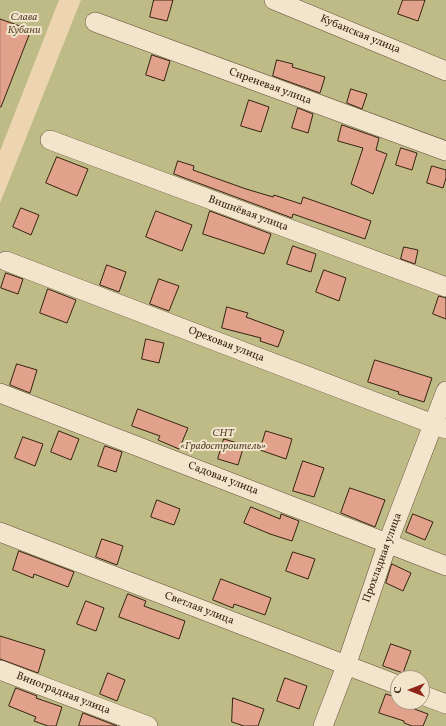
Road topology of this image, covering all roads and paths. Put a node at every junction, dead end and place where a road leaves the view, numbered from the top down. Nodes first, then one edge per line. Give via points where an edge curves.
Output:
1 (274, 0) edge
2 (95, 22) dead end
3 (446, 71) edge
4 (50, 140) dead end
5 (446, 151) edge
6 (6, 261) dead end
7 (446, 287) edge
8 (446, 391) edge
9 (0, 393) edge
10 (440, 427) edge
11 (0, 532) edge
12 (388, 542) junction
13 (446, 566) edge
14 (346, 666) junction
15 (0, 670) edge
16 (390, 683) edge
17 (430, 697) edge
18 (446, 704) edge
19 (148, 726) edge
20 (323, 726) edge

1 - 3 street, Кубанская улица
2 - 5 street, Сиреневая улица
4 - 7 street, Вишнёвая улица
6 - 10 street, Ореховая улица
8 - 10 street, Прохладная улица
9 - 12 street, Садовая улица
10 - 12 street, Прохладная улица
11 - 14 street, Светлая улица
12 - 13 street, Садовая улица
12 - 14 street, Прохладная улица
14 - 16 street, Светлая улица
14 - 20 street, Прохладная улица
15 - 19 street, Виноградная улица
17 - 18 street

